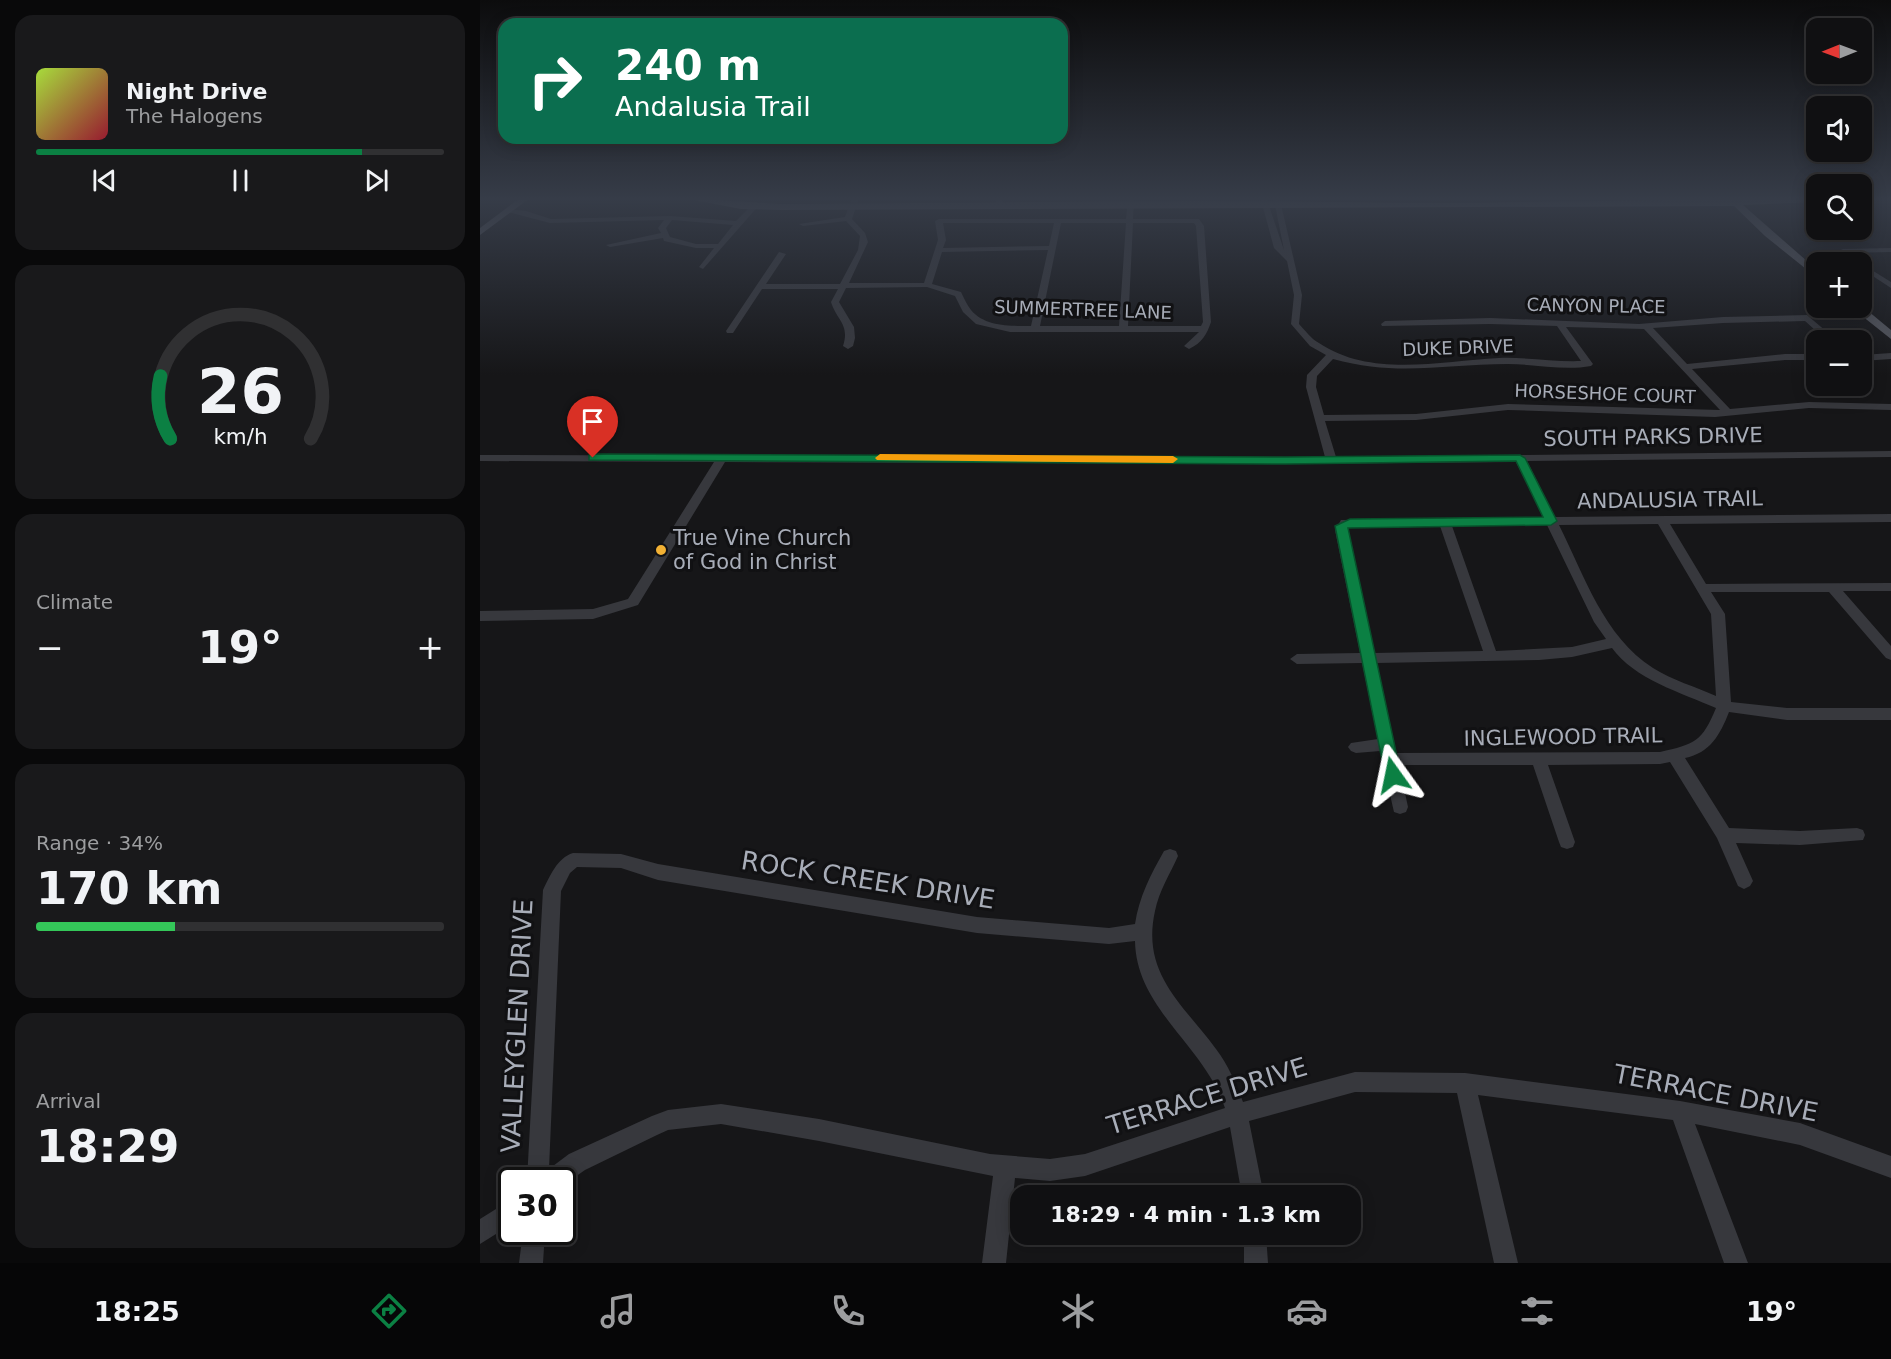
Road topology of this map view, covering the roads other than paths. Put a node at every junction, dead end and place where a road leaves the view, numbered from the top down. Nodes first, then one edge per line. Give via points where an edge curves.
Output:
1 (711, 257) edge
2 (780, 257) edge
3 (859, 257) edge
4 (936, 257) edge
5 (1051, 257) edge
6 (1127, 257) edge
7 (1202, 257) edge
8 (1286, 257) edge
9 (1289, 257) edge
10 (1290, 261) junction
11 (703, 267) dead end
12 (1872, 273) edge
13 (927, 285) junction
14 (841, 286) junction
15 (1891, 286) edge
16 (759, 287) junction
17 (1869, 318) edge
18 (977, 321) junction
19 (1558, 323) junction
20 (1385, 324) dead end
21 (964, 326) dead end
22 (1646, 326) junction
23 (1035, 329) junction
24 (1205, 329) junction
25 (1123, 330) junction
26 (1820, 330) edge
27 (730, 331) dead end
28 (1891, 336) edge
29 (848, 346) dead end
30 (1189, 346) dead end
31 (1332, 355) junction
32 (1806, 357) edge
33 (1872, 357) edge
34 (1888, 358) edge
35 (1685, 367) junction
36 (1891, 407) edge
37 (1728, 413) junction
38 (1319, 418) junction
39 (1891, 454) edge
40 (480, 458) edge
41 (722, 458) junction
42 (1520, 458) junction
43 (1331, 460) junction
44 (1891, 518) edge
45 (1662, 519) junction
46 (1551, 521) junction
47 (1445, 522) junction
48 (1891, 587) edge
49 (1704, 588) junction
50 (1833, 588) junction
51 (480, 616) edge
52 (1615, 642) junction
53 (1491, 655) junction
54 (1891, 655) edge
55 (1367, 657) junction
56 (1297, 659) dead end
57 (1724, 706) junction
58 (1891, 714) edge
59 (1356, 747) dead end
60 (1388, 752) junction
61 (1675, 756) junction
62 (1539, 760) junction
63 (1400, 807) dead end
64 (1724, 835) junction
65 (1857, 835) dead end
66 (1567, 842) dead end
67 (1170, 856) dead end
68 (587, 859) joint
69 (1744, 880) dead end
70 (1143, 931) junction
71 (1465, 1083) junction
72 (1680, 1111) junction
73 (1238, 1114) junction
74 (1005, 1166) junction
75 (539, 1167) edge
76 (571, 1167) edge
77 (1891, 1167) edge
78 (1251, 1185) edge
79 (498, 1220) edge
80 (480, 1233) edge
81 (533, 1245) edge
82 (1255, 1245) edge
83 (531, 1263) edge
84 (994, 1263) edge
85 (1256, 1263) edge
86 (1506, 1263) edge
87 (1736, 1263) edge

1 - 11 street
2 - 16 street
3 - 14 street
4 - 13 street
5 - 23 street
6 - 25 street
7 - 24 street
8 - 10 street
9 - 10 street
10 - 31 street, DUKE DRIVE via 1298,295 1295,324 1310,342
12 - 15 street
13 - 14 street, SUMMERTREE LANE
13 - 18 street, SUMMERTREE LANE via 957,290 966,310
14 - 16 street, SUMMERTREE LANE
14 - 29 street via 835,305 853,334
16 - 27 street
17 - 28 main road
18 - 21 street
18 - 23 street, SUMMERTREE LANE via 1010,329
19 - 20 street, CANYON PLACE
19 - 22 street, CANYON PLACE
19 - 31 street, DUKE DRIVE via 1588,364 1502,361 1384,368
22 - 26 street, CANYON PLACE via 1807,318
22 - 35 street
23 - 25 street, SUMMERTREE LANE
24 - 25 street, SUMMERTREE LANE
24 - 30 street
31 - 38 street via 1312,375
32 - 35 street
33 - 34 street
35 - 37 street
36 - 37 street, HORSESHOE COURT via 1809,405
37 - 38 street, HORSESHOE COURT via 1508,407 1416,417
38 - 43 street
39 - 42 street, SOUTH PARKS DRIVE
40 - 41 street, SOUTH PARKS DRIVE
41 - 43 street, SOUTH PARKS DRIVE
41 - 51 street via 633,602 593,614
42 - 43 street, SOUTH PARKS DRIVE
42 - 46 street
44 - 45 street, ANDALUSIA TRAIL
45 - 46 street, ANDALUSIA TRAIL
45 - 49 street, INGLEWOOD TRAIL
46 - 47 street, ANDALUSIA TRAIL
46 - 52 street via 1584,591
47 - 53 street
47 - 55 street, ANDALUSIA TRAIL via 1341,526
48 - 50 street
49 - 50 street
49 - 57 street, INGLEWOOD TRAIL via 1718,614
50 - 54 street
52 - 53 street via 1572,652
52 - 57 street via 1649,672
53 - 55 street
55 - 56 street
55 - 60 street
57 - 58 street via 1787,714
57 - 61 street, INGLEWOOD TRAIL via 1713,733 1695,750
59 - 60 street, INGLEWOOD TRAIL
60 - 62 street, INGLEWOOD TRAIL
60 - 63 street
61 - 62 street, INGLEWOOD TRAIL
61 - 64 street
62 - 66 street
64 - 65 street
64 - 69 street
67 - 70 street via 1144,907
68 - 70 street, ROCK CREEK DRIVE via 621,861 658,872 977,926 1109,936
68 - 75 street, VALLEYGLEN DRIVE via 573,860 552,890
70 - 73 street via 1147,972 1219,1072
71 - 72 street, TERRACE DRIVE
71 - 73 street, TERRACE DRIVE via 1355,1082
71 - 86 street
72 - 77 street, TERRACE DRIVE via 1800,1134
72 - 87 street
73 - 74 street, TERRACE DRIVE via 1085,1165 1050,1170
73 - 78 street
74 - 76 street, TERRACE DRIVE via 721,1114 668,1120
74 - 84 street
79 - 80 street
81 - 83 street
82 - 85 street

